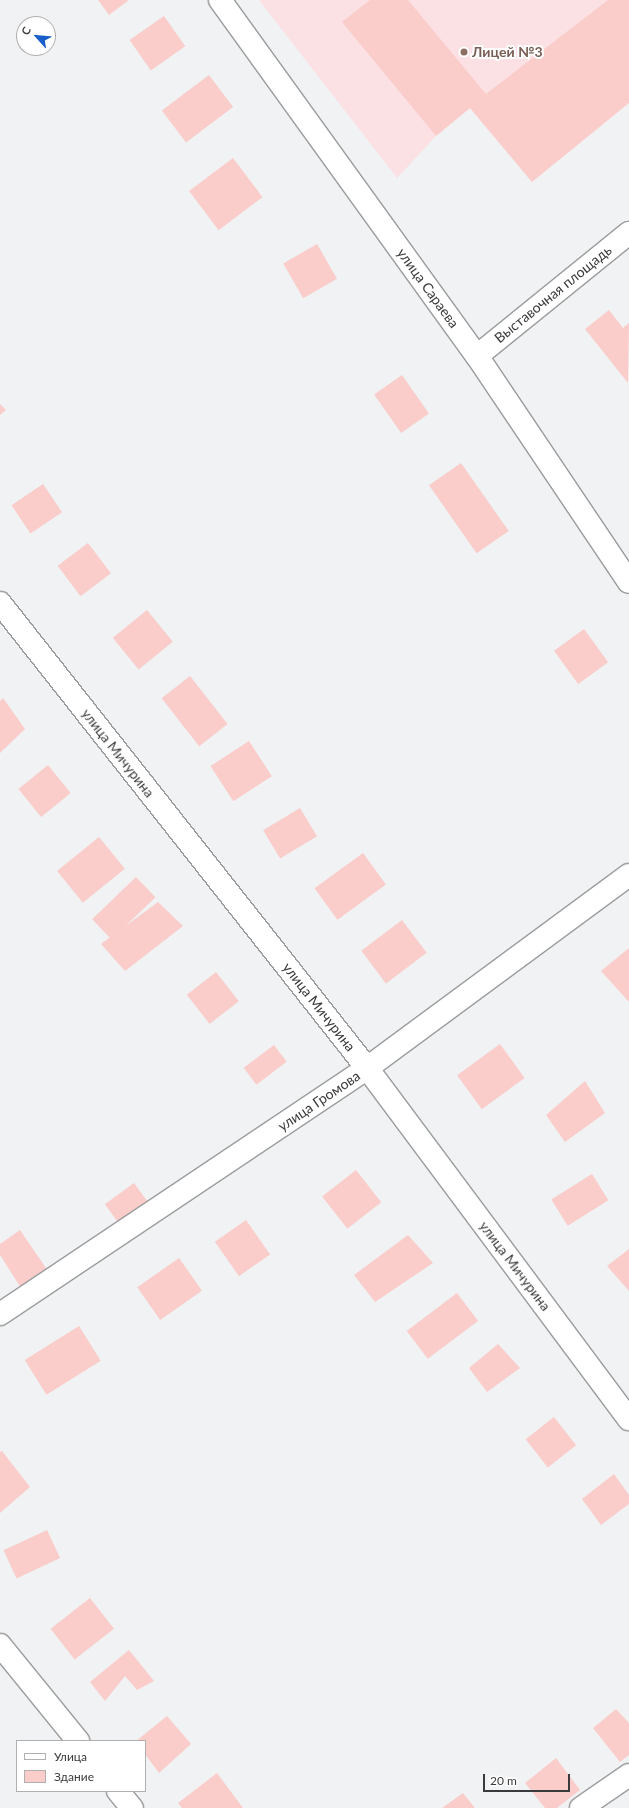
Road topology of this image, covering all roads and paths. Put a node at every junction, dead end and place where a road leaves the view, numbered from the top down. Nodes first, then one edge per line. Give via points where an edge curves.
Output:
1 (220, 0) edge
2 (629, 233) edge
3 (477, 356) junction
4 (629, 582) edge
5 (0, 603) edge
6 (629, 875) edge
7 (367, 1068) junction
8 (0, 1314) edge
9 (629, 1419) edge
10 (0, 1645) edge
11 (77, 1740) edge
12 (629, 1775) edge
13 (119, 1792) edge
14 (132, 1808) edge
15 (581, 1808) edge

1 - 3 street, улица Сараева
2 - 3 street, Выставочная площадь
3 - 4 street, улица Сараева
5 - 7 street, улица Мичурина
6 - 7 street, улица Громова
7 - 8 street, улица Громова
7 - 9 street, улица Мичурина
10 - 11 street
12 - 15 street
13 - 14 street

